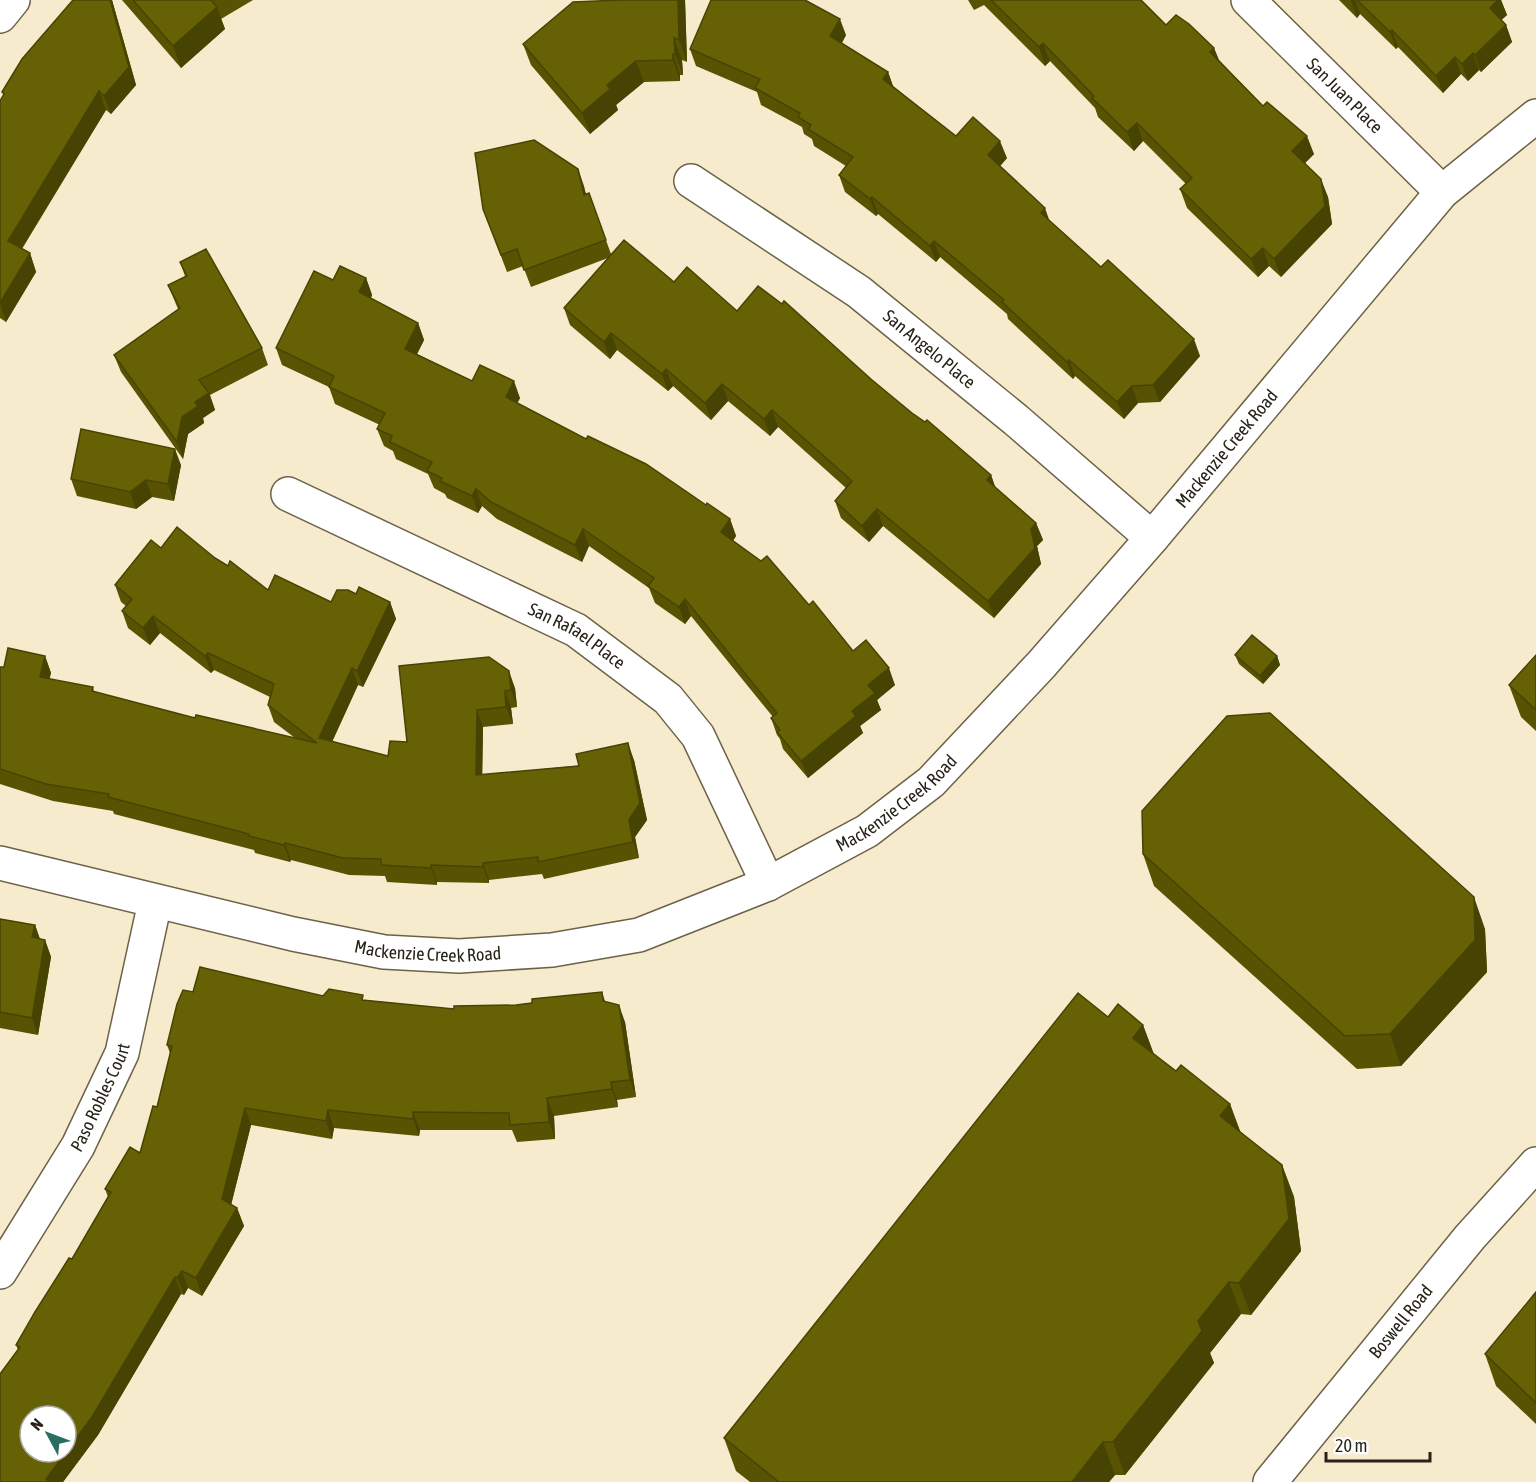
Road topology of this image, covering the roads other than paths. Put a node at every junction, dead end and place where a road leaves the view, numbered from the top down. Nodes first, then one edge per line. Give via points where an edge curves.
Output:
1 (13, 0) edge
2 (1248, 0) edge
3 (0, 16) edge
4 (1536, 116) edge
5 (691, 181) dead end
6 (1442, 192) junction
7 (288, 494) dead end
8 (1152, 538) junction
9 (0, 863) edge
10 (768, 884) junction
11 (155, 902) junction
12 (1536, 1164) edge
13 (0, 1272) edge
14 (1270, 1482) edge

1 - 3 street
2 - 6 street, San Juan Place
4 - 6 street, Mackenzie Creek Road
5 - 8 street, San Angelo Place via 859,292
6 - 8 street, Mackenzie Creek Road
7 - 10 street, San Rafael Place via 576,630 668,699 698,736
8 - 10 street, Mackenzie Creek Road via 931,782 867,831
9 - 11 street, Mackenzie Creek Road
10 - 11 street, Mackenzie Creek Road via 639,935 552,950 459,956 384,952
11 - 13 street, Paso Robles Court via 122,1053 78,1146
12 - 14 street, Boswell Road via 1470,1237

